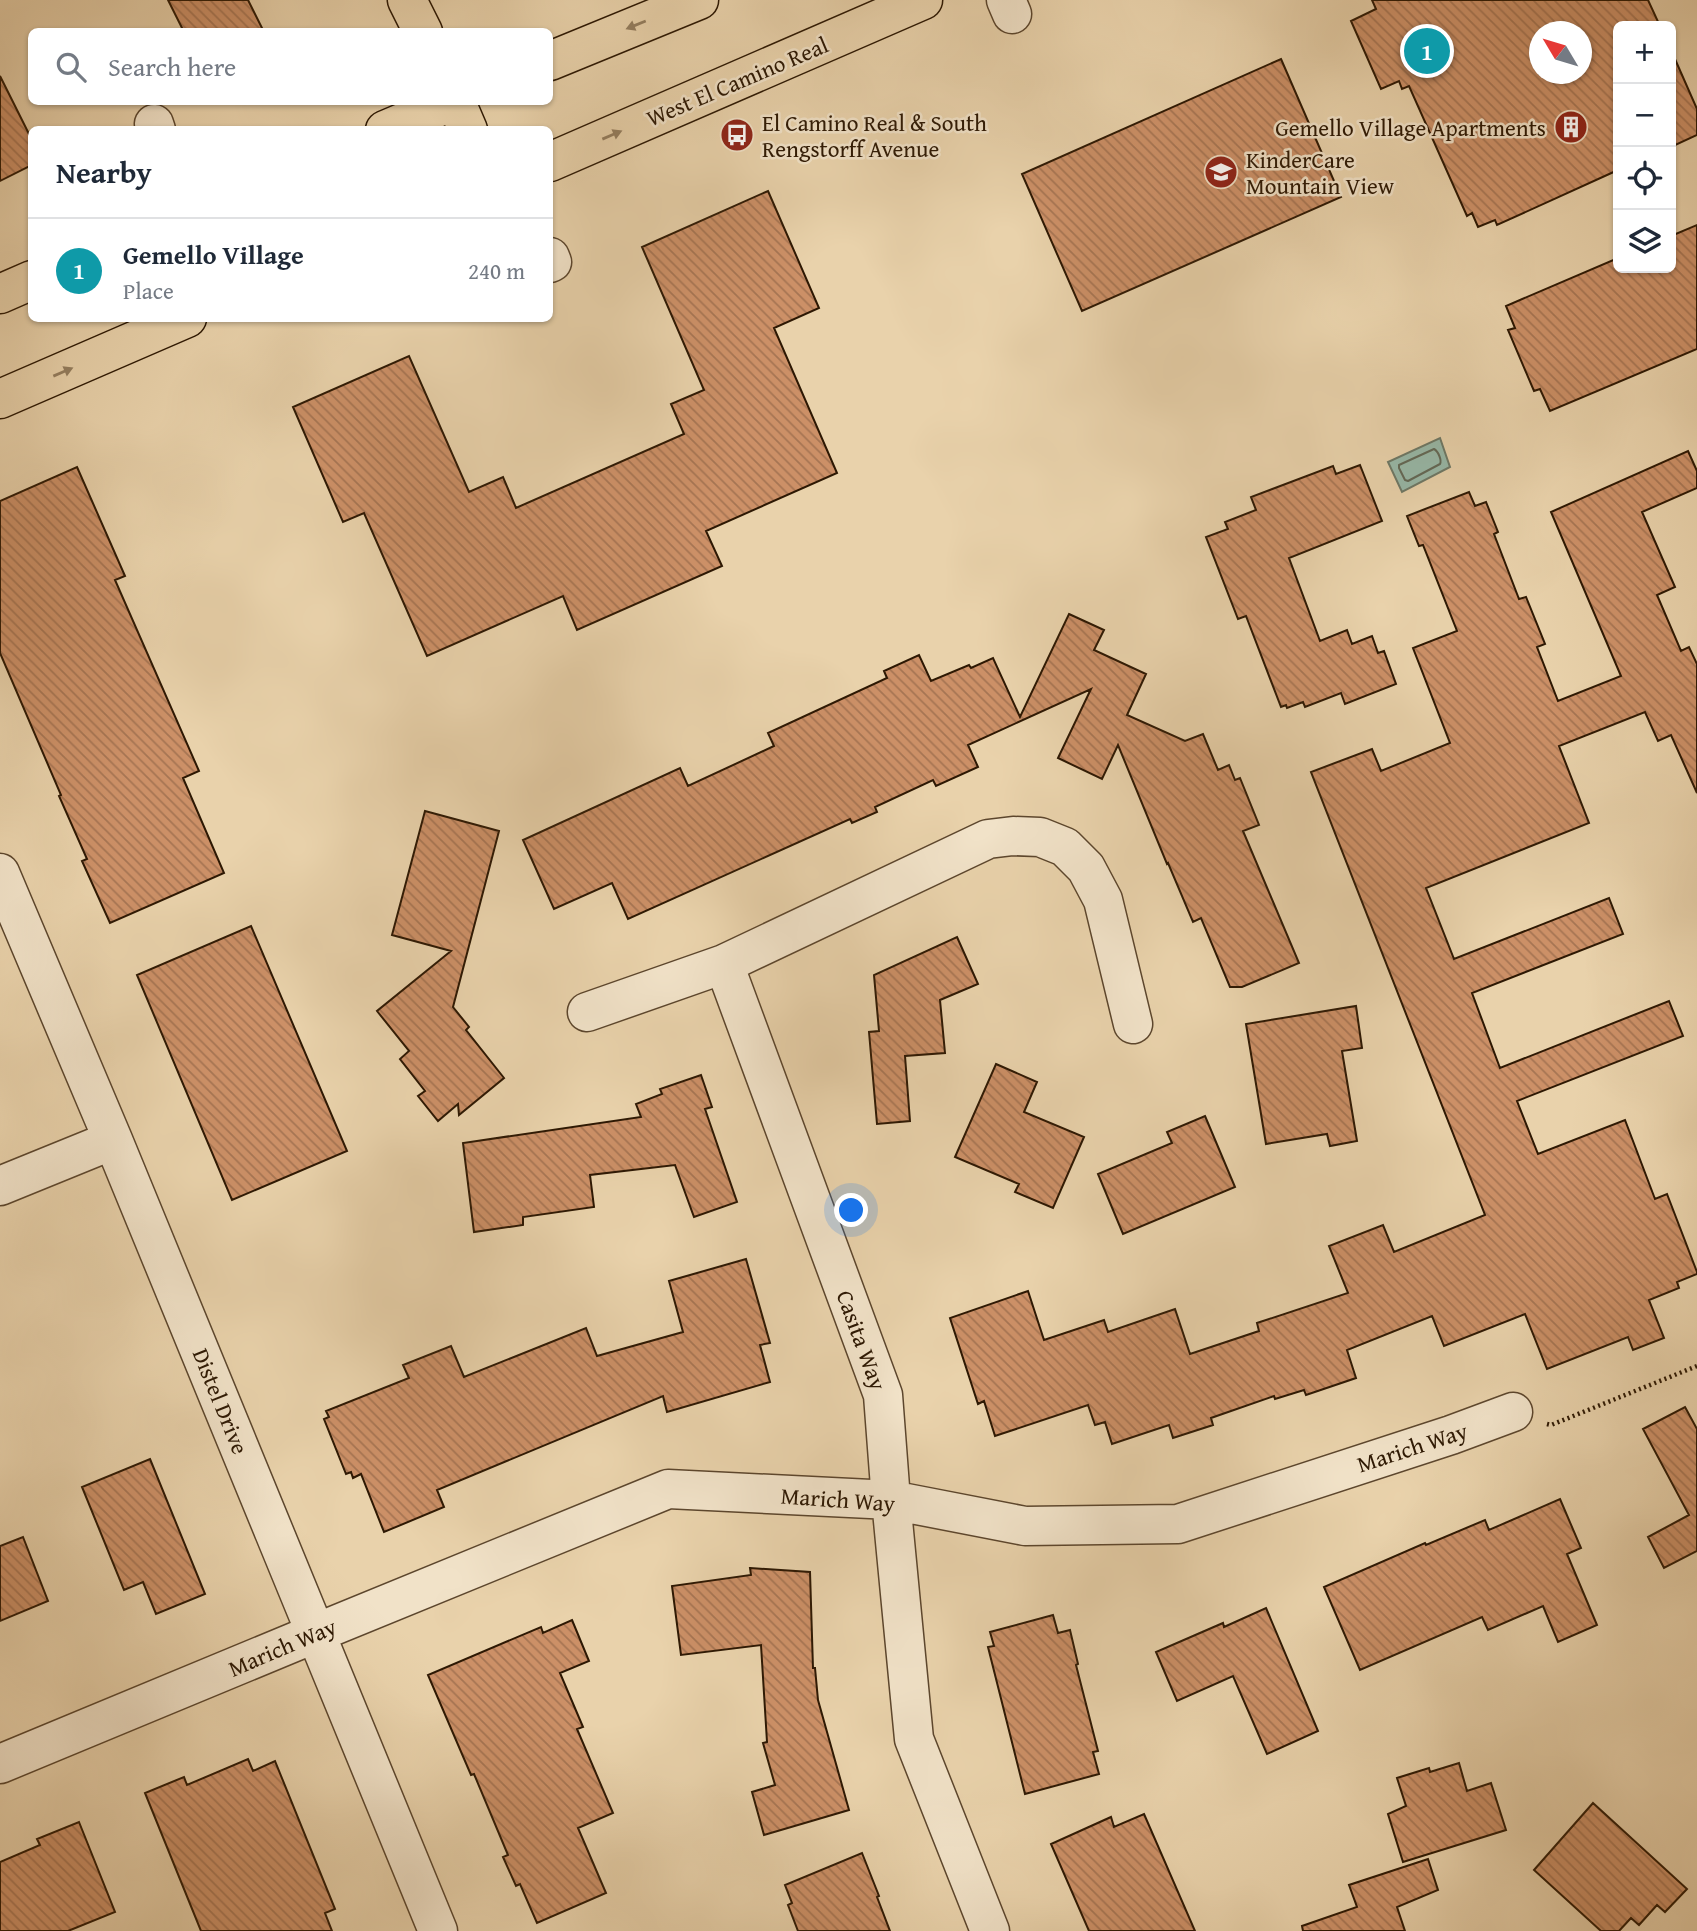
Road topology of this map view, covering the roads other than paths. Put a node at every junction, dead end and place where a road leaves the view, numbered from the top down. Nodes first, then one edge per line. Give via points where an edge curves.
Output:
1 (407, 0) edge
2 (699, 0) edge
3 (923, 0) edge
4 (421, 28) edge
5 (553, 60) edge
6 (446, 105) edge
7 (455, 105) edge
8 (395, 126) edge
9 (466, 126) edge
10 (553, 161) edge
11 (28, 282) edge
12 (0, 294) edge
13 (178, 322) edge
14 (0, 398) edge
15 (0, 873) edge
16 (724, 964) junction
17 (587, 1012) dead end
18 (1133, 1024) dead end
19 (113, 1140) junction
20 (0, 1186) edge
21 (1513, 1412) road end
22 (891, 1500) junction
23 (316, 1633) junction
24 (0, 1764) edge
25 (439, 1931) edge
26 (989, 1931) edge

1 - 4 main road
2 -> 5 main road
10 -> 3 main road, West El Camino Real
6 - 8 main road
7 - 9 main road
11 - 12 main road
14 -> 13 main road
15 - 19 street, Distel Drive
16 - 17 street
16 - 18 street via 988,839 1040,837 1065,847 1086,868 1103,900
16 - 22 street, Casita Way via 883,1395
19 - 20 street
19 - 23 street, Distel Drive
21 - 22 street, Marich Way via 1178,1524 1025,1526
22 - 23 street, Marich Way via 667,1489
22 - 26 street, Casita Way via 914,1739
23 - 24 street, Marich Way
23 - 25 street, Distel Drive

